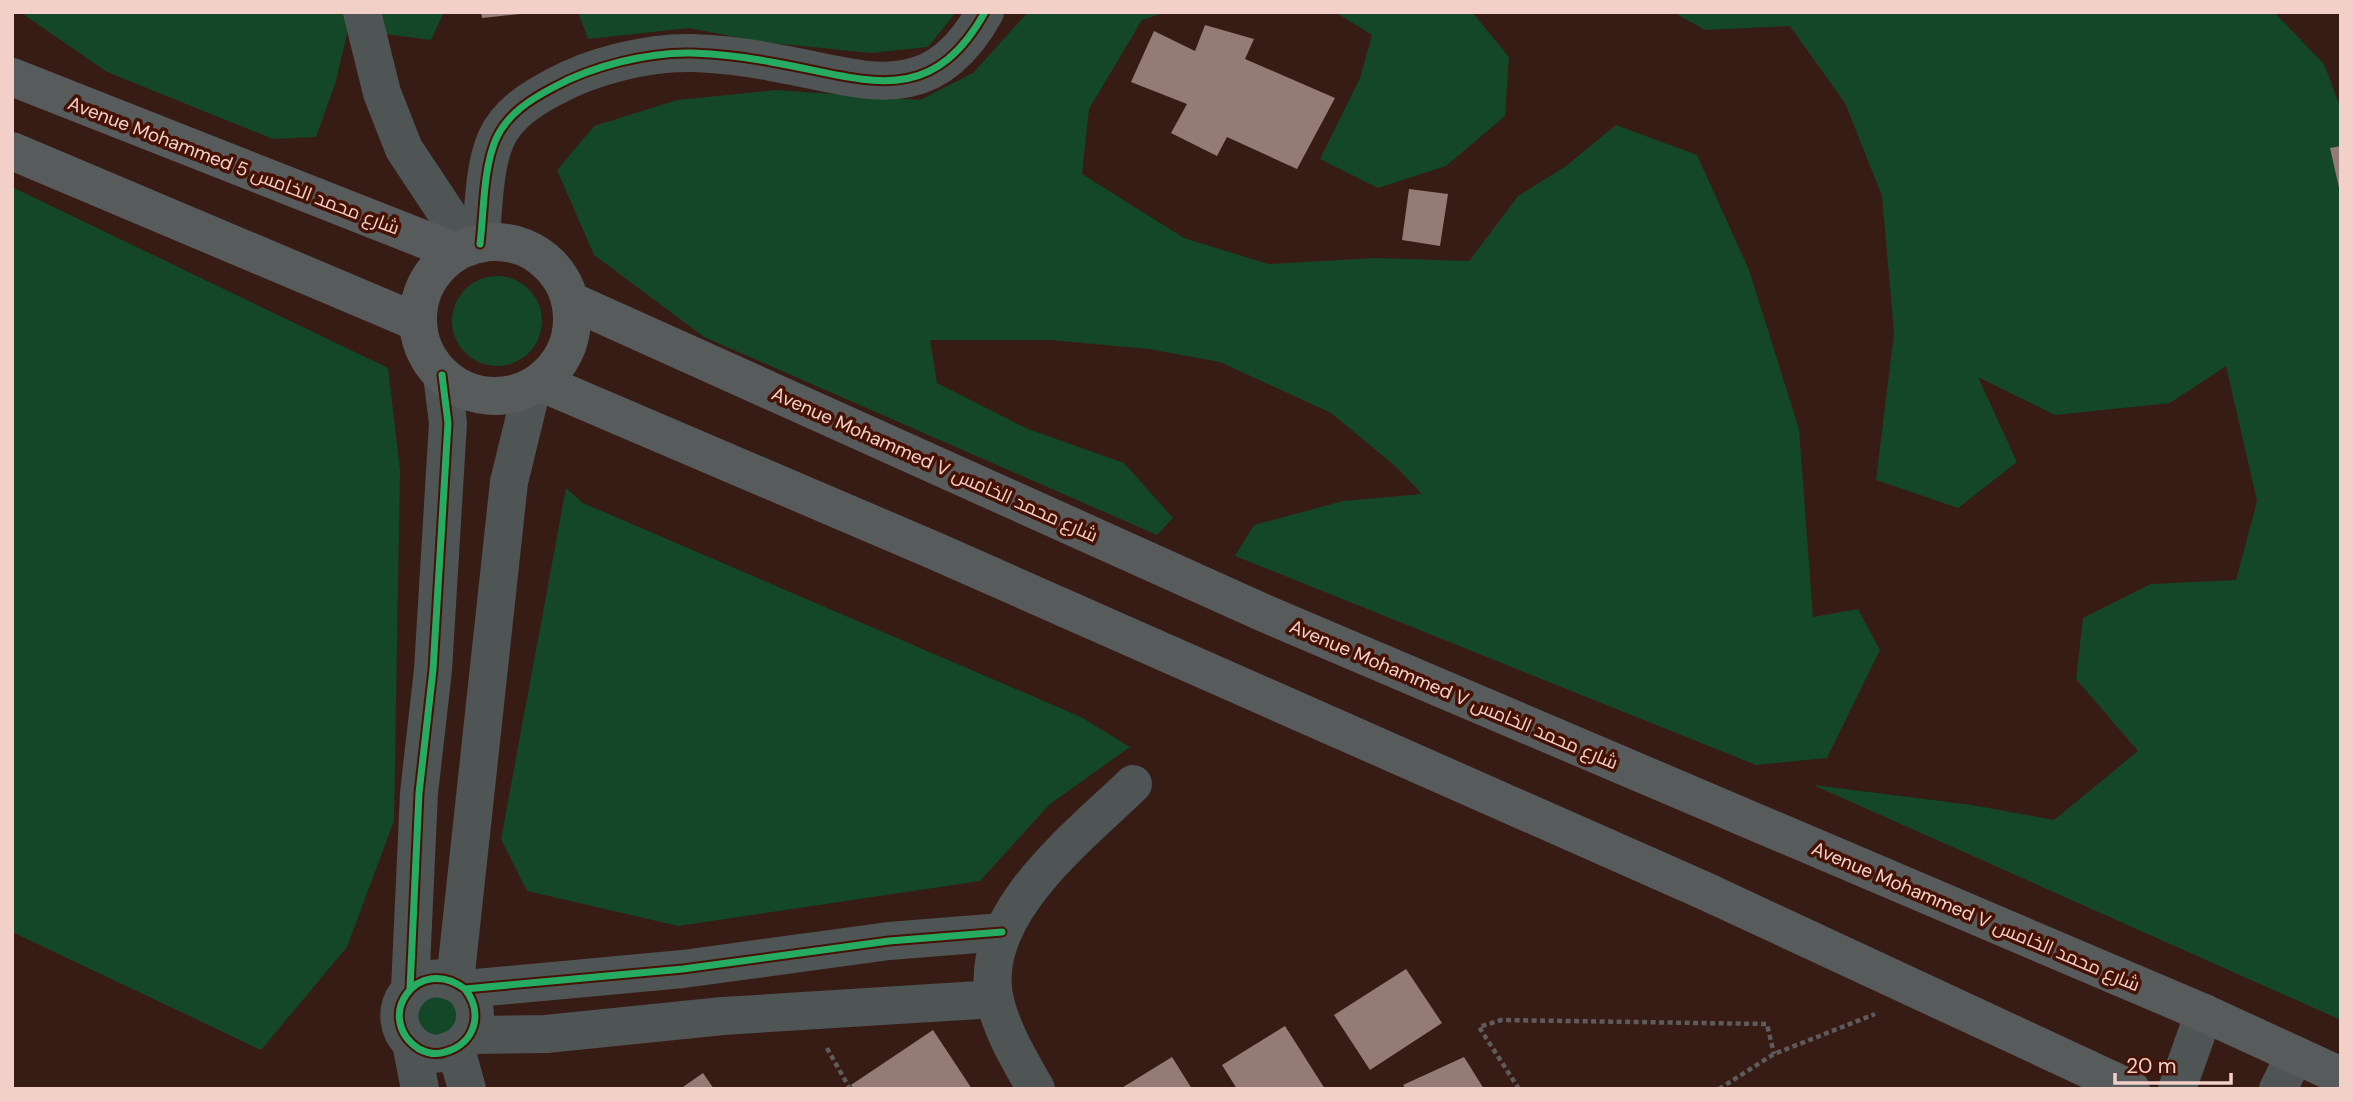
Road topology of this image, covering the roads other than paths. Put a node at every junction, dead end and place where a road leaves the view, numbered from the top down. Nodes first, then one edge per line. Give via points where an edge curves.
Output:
1 (362, 12) edge
2 (985, 12) edge
3 (12, 76) edge
4 (12, 151) edge
5 (469, 248) junction
6 (571, 302) junction
7 (417, 322) junction
8 (442, 375) junction
9 (537, 386) junction
10 (1133, 784) dead end
11 (1002, 932) junction
12 (460, 986) junction
13 (410, 989) junction
14 (995, 999) junction
15 (2204, 1013) junction
16 (463, 1042) junction
17 (411, 1043) junction
18 (2286, 1073) edge
19 (2341, 1076) edge
20 (420, 1089) edge
21 (467, 1089) edge
22 (1036, 1089) edge
23 (2131, 1089) edge
24 (2177, 1089) edge

1 - 5 street via 382,93 404,149
2 - 5 street via 962,46 941,64 902,81 874,82 772,62 689,53 611,65 568,79 528,101 503,125
3 - 5 main road, Avenue Mohammed 5 شارع محمد الخامس
4 - 7 main road
5 - 6 main road via 510,243 538,254 559,274
5 - 7 main road via 435,270 421,294
6 - 9 main road via 572,332 562,360
6 - 15 main road, Avenue Mohammed V شارع محمد الخامس via 1264,613
7 - 8 main road via 424,351
8 - 9 main road via 469,392 501,397
8 - 13 street via 448,424 433,670 419,793
9 - 12 street via 509,482
9 - 23 main road via 933,550 1927,992
10 - 11 street via 1047,867
11 - 12 street via 889,941 684,969
11 - 14 street via 995,963
12 - 13 street via 439,978
12 - 16 street via 476,1011
13 - 17 street via 399,1016
14 - 16 street via 723,1016
14 - 22 street via 1011,1045
15 - 18 main road, Avenue Mohammed V شارع محمد الخامس
15 - 24 street
16 - 17 street via 432,1053
16 - 21 street
17 - 20 street
18 - 19 main road, Avenue Mohammed V شارع محمد الخامس

